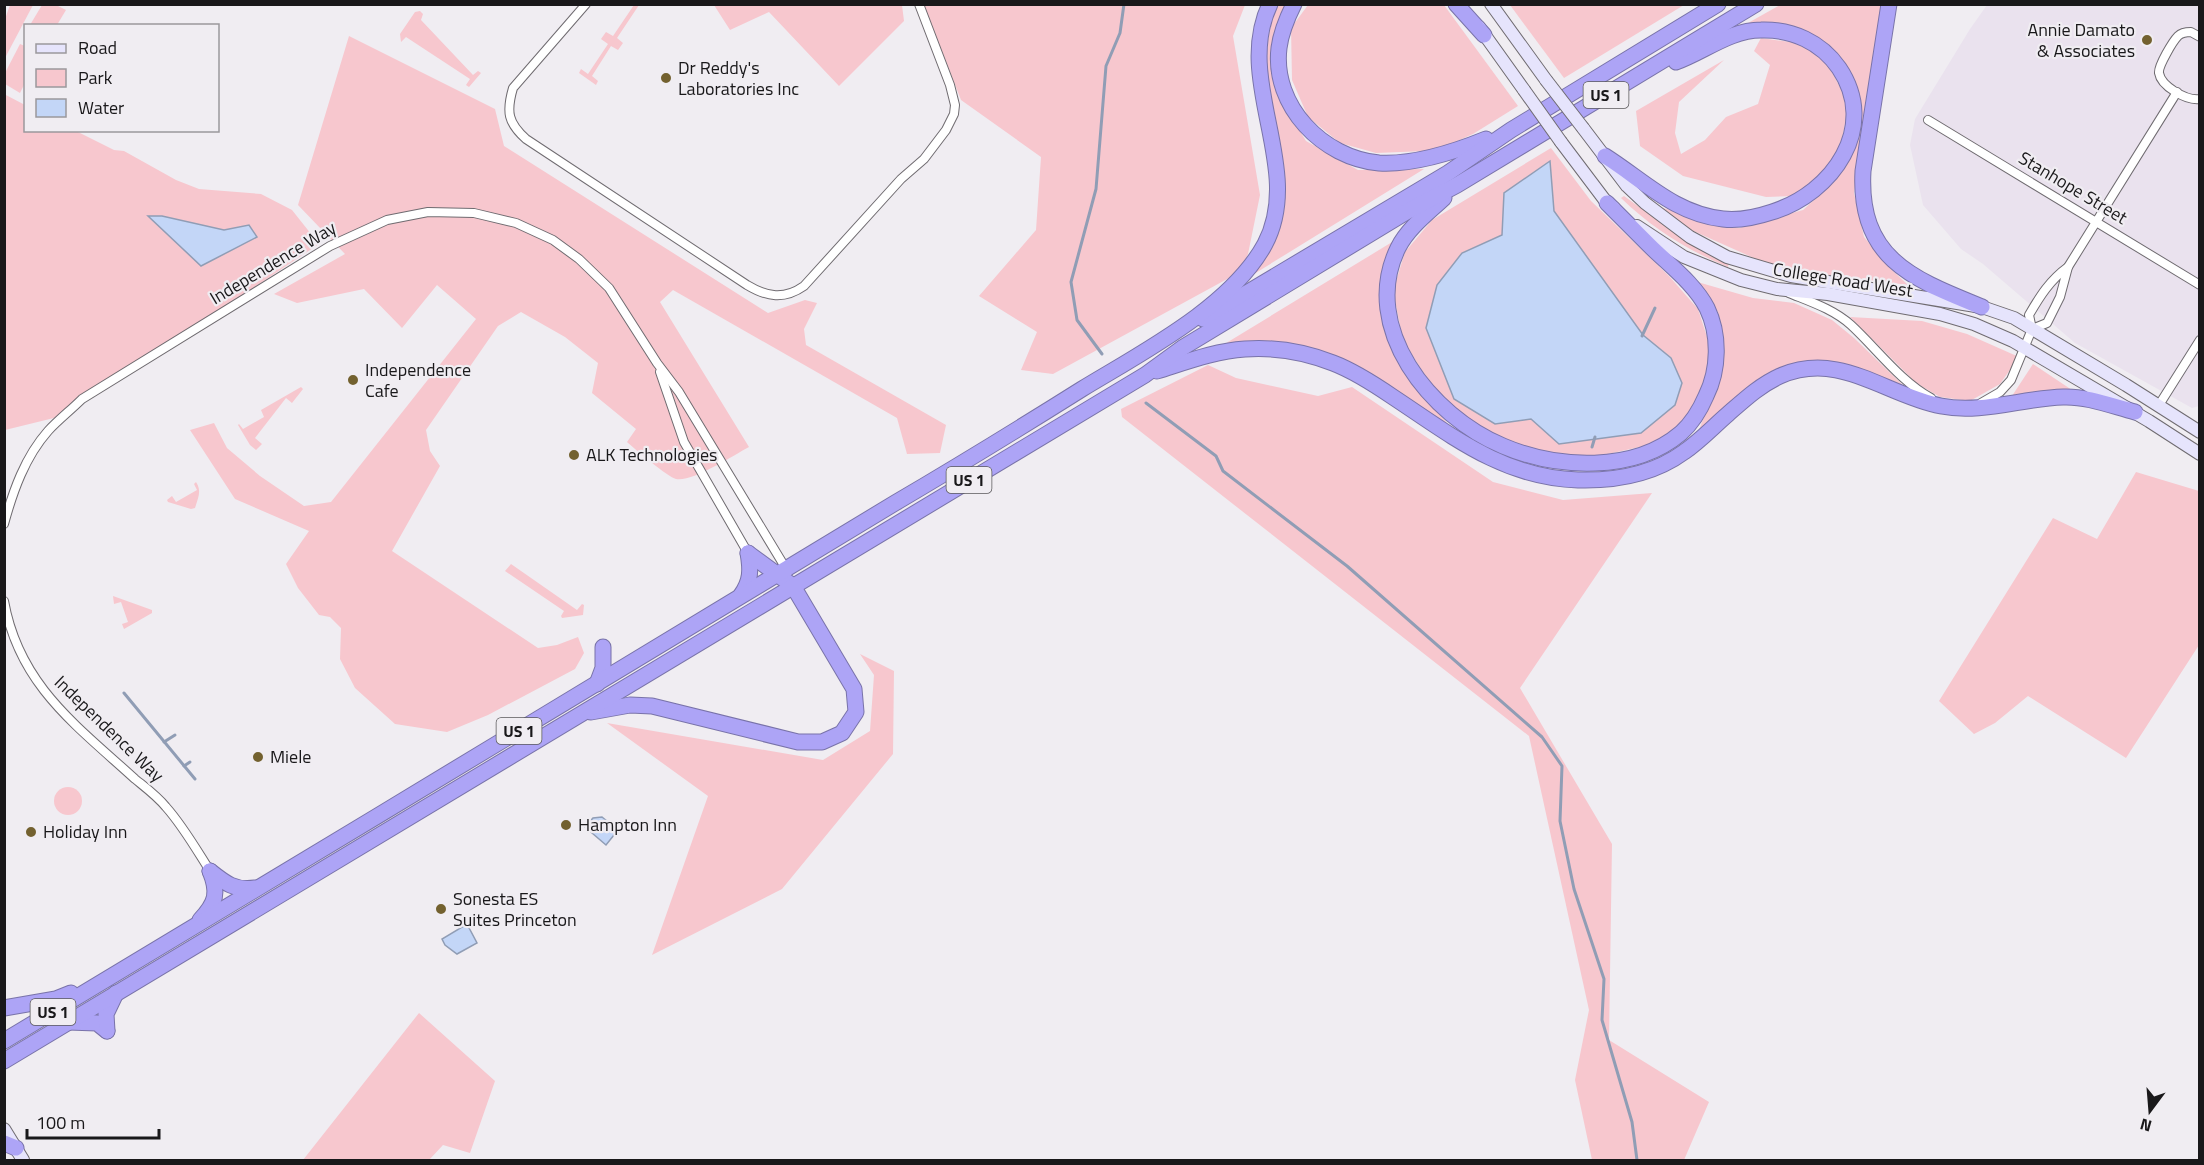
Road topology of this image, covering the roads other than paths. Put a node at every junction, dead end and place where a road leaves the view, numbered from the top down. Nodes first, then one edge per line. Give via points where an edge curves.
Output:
1 (586, 4) edge
2 (919, 4) edge
3 (1270, 4) edge
4 (1294, 4) edge
5 (1456, 4) edge
6 (1464, 4) edge
7 (1491, 4) edge
8 (1718, 4) edge
9 (1756, 4) edge
10 (1889, 4) edge
11 (1484, 35) junction
12 (2199, 36) edge
13 (1634, 78) junction
14 (2176, 92) junction
15 (2199, 99) edge
16 (1928, 120) dead end
17 (1511, 130) junction
18 (1605, 156) junction
19 (1457, 185) junction
20 (1607, 203) junction
21 (2096, 222) junction
22 (2068, 267) junction
23 (2199, 285) edge
24 (1777, 289) junction
25 (1982, 307) junction
26 (2032, 329) junction
27 (1173, 332) junction
28 (2199, 340) edge
29 (2026, 349) junction
30 (657, 363) junction
31 (1145, 375) junction
32 (2159, 405) junction
33 (1968, 408) junction
34 (2135, 412) junction
35 (2199, 432) edge
36 (2199, 454) edge
37 (4, 524) edge
38 (748, 553) junction
39 (781, 572) junction
40 (793, 586) junction
41 (739, 598) junction
42 (4, 601) edge
43 (637, 660) junction
44 (597, 684) junction
45 (582, 714) junction
46 (210, 871) junction
47 (261, 886) junction
48 (193, 927) junction
49 (102, 982) junction
50 (116, 993) junction
51 (4, 1008) edge
52 (67, 1022) junction
53 (4, 1041) edge
54 (4, 1060) edge
55 (4, 1129) edge
56 (14, 1150) edge

1 - 2 street via 513,88 508,104 516,130 747,285 765,294 783,296 804,286 924,159 954,114 950,85
3 - 27 highway via 1260,40 1259,65 1276,172 1278,196 1274,218 1266,243 1245,274
4 - 17 highway via 1279,49 1281,77 1302,123 1326,145 1353,158 1379,163 1411,161 1465,148
5 - 11 highway
6 - 11 street, College Road West
7 - 18 street, College Road West, bridge
8 - 17 highway, US 1
9 - 13 highway, US 1
10 - 25 highway via 1863,171 1866,216 1888,255 1903,270
11 - 20 street, College Road West, bridge
12 - 14 street via 2191,32 2177,36 2158,68 2163,83
13 - 18 highway via 1687,58 1722,39 1759,30 1785,32 1811,41 1830,56 1847,80 1853,100 1848,146 1836,169 1814,192 1788,207 1755,218 1724,219 1694,212 1648,188
13 - 19 highway, US 1
14 - 15 street
14 - 21 street
16 - 21 street, Stanhope Street
17 - 27 highway, US 1 via 1448,173 1216,313
18 - 25 street, College Road West via 1645,203 1690,237 1727,257 1791,276
19 - 20 highway via 1409,232 1390,267 1386,289 1395,339 1423,386 1473,430 1537,458 1566,462 1631,458 1658,448 1681,433 1698,413 1712,384 1717,357 1707,309 1689,283
19 - 31 highway, US 1 via 1192,342
20 - 24 street, College Road West via 1684,257 1741,280
21 - 22 street
21 - 23 street, Stanhope Street
22 - 26 street via 2051,282 2035,305 2030,315
22 - 26 street via 2060,297 2047,323
24 - 29 street, College Road West via 1940,314 1974,324
24 - 33 street via 1834,312 1924,394
25 - 26 street, College Road West
26 - 29 street
26 - 32 street, College Road West
27 - 39 highway, US 1
28 - 32 street
29 - 33 street via 2006,386
29 - 34 street, College Road West
30 - 37 street, Independence Way via 609,288 554,240 516,223 474,213 428,212 387,220 330,246 82,399 31,455 12,494
30 - 38 street, Independence Way via 684,442
30 - 39 street, Independence Way via 678,392
31 - 33 highway via 1243,349 1309,355 1366,379 1496,462 1552,478 1578,480 1636,474 1666,463 1685,452 1764,385 1799,370 1837,369 1943,407
31 - 40 highway, US 1
32 - 35 street, College Road West
33 - 34 highway via 2079,397
34 - 36 street, College Road West
38 - 39 highway
38 - 41 highway via 751,572
39 - 40 highway
39 - 41 highway, US 1
40 - 45 highway, US 1
40 - 45 highway via 854,689 856,712 842,733 822,742 798,742 652,706 630,705
41 - 43 highway, US 1
42 - 46 street, Independence Way via 18,650 47,696 165,805
43 - 44 highway, US 1
43 - 44 highway via 603,648 603,668
44 - 47 highway, US 1
45 - 50 highway, US 1
46 - 47 highway via 236,889
46 - 48 highway via 214,899
47 - 48 highway, US 1
48 - 49 highway, US 1
49 - 51 highway via 56,999
49 - 53 highway, US 1
50 - 52 highway, US 1
50 - 52 highway via 106,1014 107,1031 96,1023
52 - 54 highway, US 1
55 - 56 street

